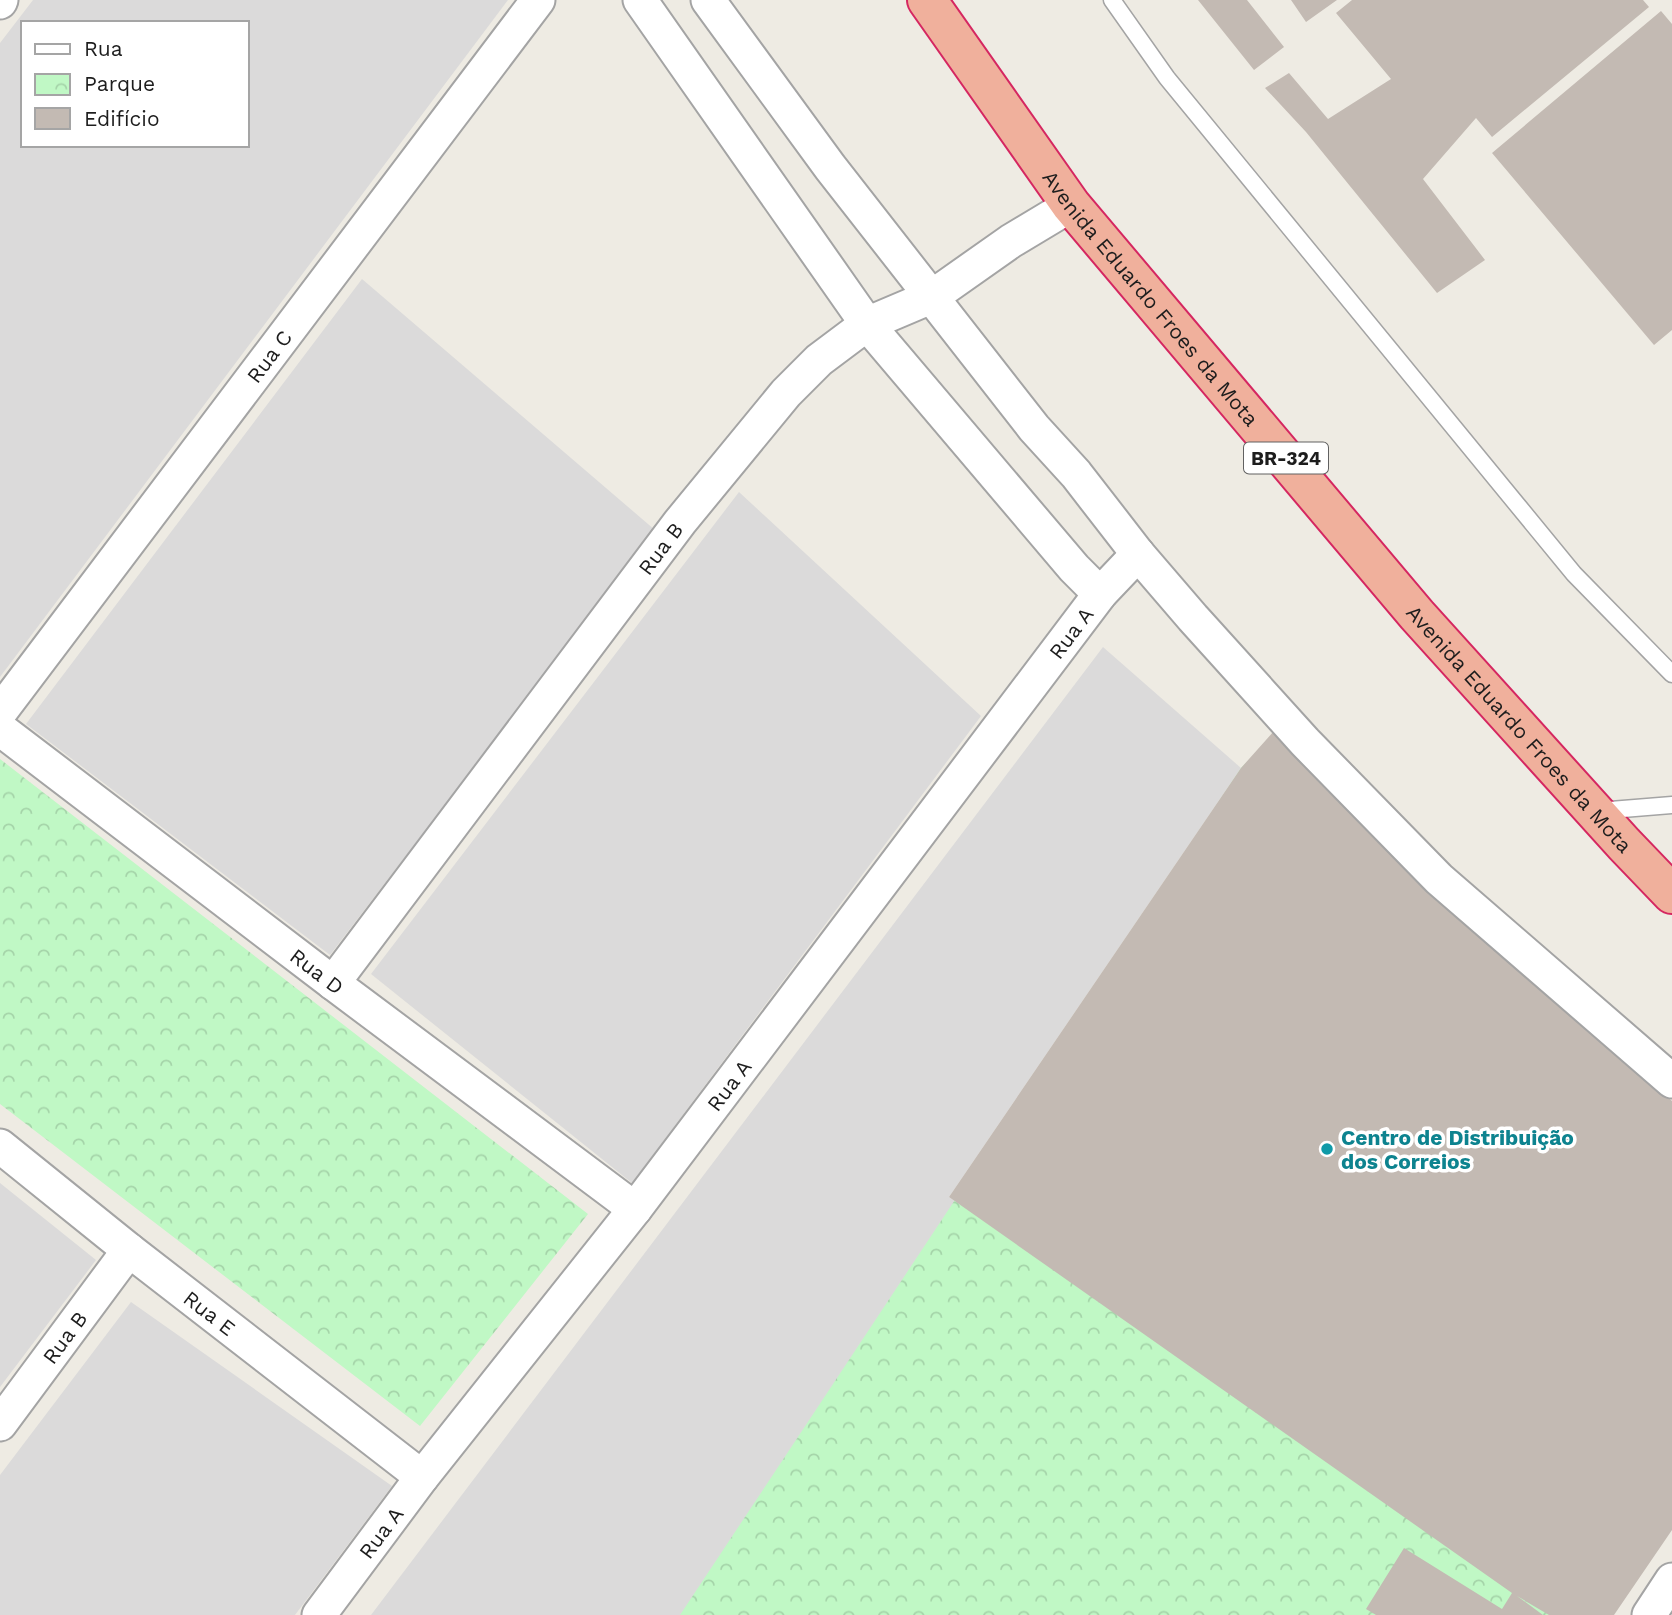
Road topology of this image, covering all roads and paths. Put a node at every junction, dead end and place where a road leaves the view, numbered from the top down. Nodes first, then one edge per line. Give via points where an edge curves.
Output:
1 (538, 0) edge
2 (640, 0) edge
3 (708, 0) edge
4 (927, 0) edge
5 (1112, 0) edge
6 (1071, 205) junction
7 (933, 296) junction
8 (867, 324) junction
9 (1138, 554) junction
10 (1100, 594) junction
11 (1672, 674) edge
12 (0, 712) edge
13 (0, 729) edge
14 (1672, 805) edge
15 (1594, 811) junction
16 (1672, 894) edge
17 (333, 983) junction
18 (1672, 1081) edge
19 (0, 1146) edge
20 (635, 1209) junction
21 (129, 1250) junction
22 (0, 1424) edge
23 (422, 1476) junction
24 (319, 1615) edge

1 - 12 street, Rua C
2 - 8 street
3 - 7 street via 830,167
4 - 6 highway, Avenida Eduardo Froes da Mota / BR-324
5 - 11 lane via 1167,78 1574,574
6 - 7 street, Rua B
6 - 15 highway, Avenida Eduardo Froes da Mota / BR-324 via 1418,615
7 - 8 street, Rua B
7 - 9 street
8 - 10 street
8 - 17 street, Rua B via 786,393 680,522
9 - 10 street, Rua A
9 - 18 street via 1305,742 1439,878
10 - 20 street, Rua A
13 - 17 street, Rua D
14 - 15 lane
15 - 16 highway, Avenida Eduardo Froes da Mota / BR-324
17 - 20 street, Rua D
19 - 21 street, Rua E
20 - 23 street, Rua A
21 - 22 street, Rua B
21 - 23 street, Rua E
23 - 24 street, Rua A

